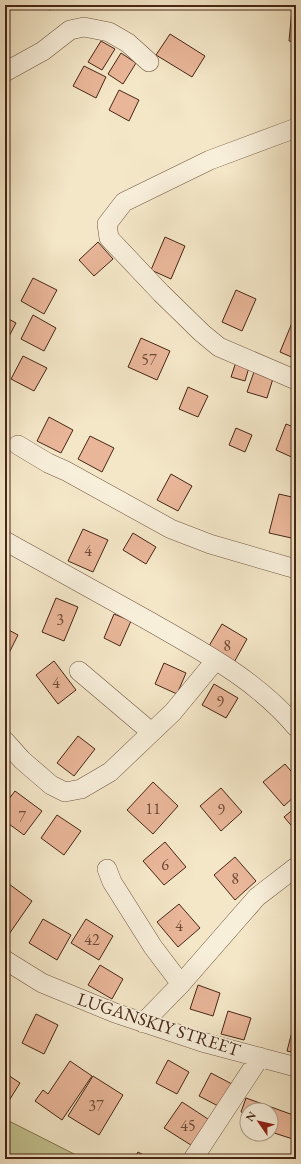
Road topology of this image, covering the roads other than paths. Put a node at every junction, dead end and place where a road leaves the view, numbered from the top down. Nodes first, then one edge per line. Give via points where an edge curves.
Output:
1 (149, 62) dead end
2 (5, 72) edge
3 (296, 128) edge
4 (296, 380) edge
5 (18, 444) dead end
6 (5, 541) edge
7 (296, 569) edge
8 (215, 661) junction
9 (79, 671) dead end
10 (296, 727) edge
11 (152, 732) junction
12 (5, 741) edge
13 (295, 868) edge
14 (107, 869) dead end
15 (5, 960) edge
16 (181, 984) junction
17 (143, 1023) junction
18 (260, 1057) junction
19 (296, 1067) edge
20 (193, 1159) edge

1 - 2 street via 128,43 109,32 84,27 70,30 43,51
3 - 4 street via 210,160 124,202 107,224 109,238 202,333 219,347
5 - 7 street via 48,463 171,529 210,544
6 - 8 street via 183,640
8 - 10 street via 263,694
8 - 11 street via 173,712
9 - 11 street
11 - 12 street via 110,772 81,789 65,792 50,785
13 - 16 street via 257,897
14 - 16 street via 112,882 153,947
15 - 17 street, LUGANSKIY STREET via 42,983
16 - 17 street
17 - 18 street, LUGANSKIY STREET
18 - 19 street, LUGANSKIY STREET
18 - 20 street

